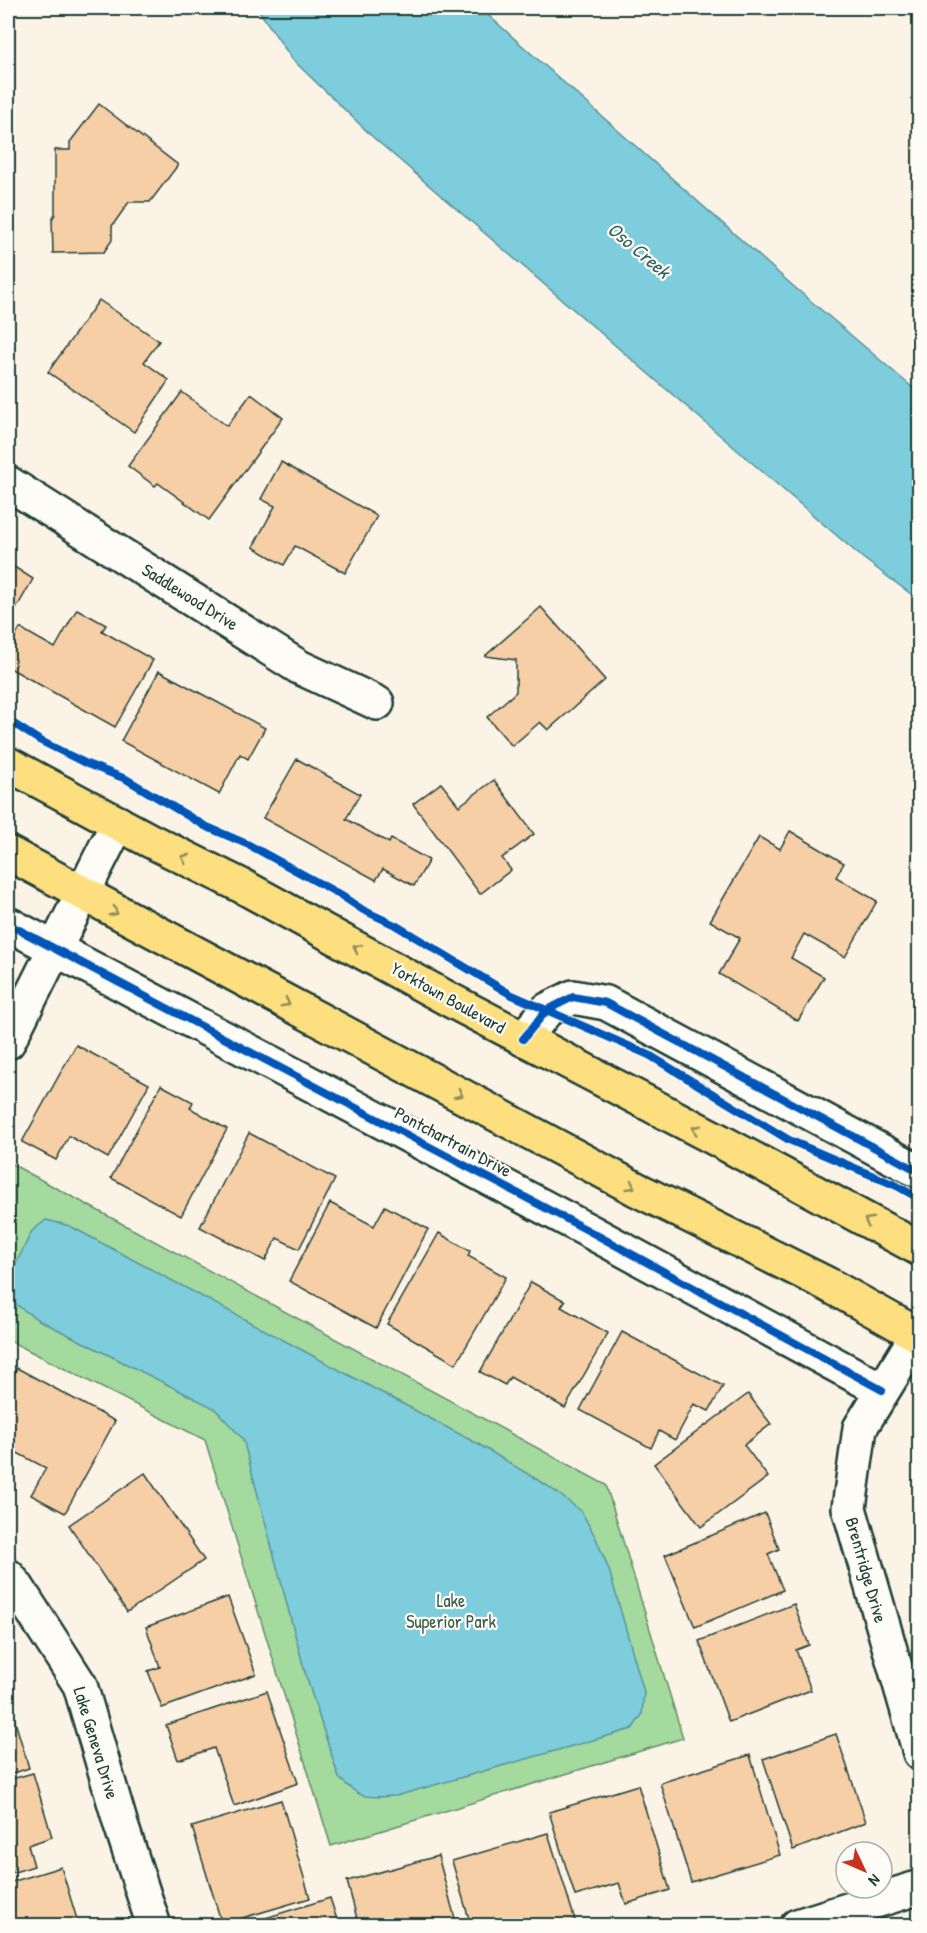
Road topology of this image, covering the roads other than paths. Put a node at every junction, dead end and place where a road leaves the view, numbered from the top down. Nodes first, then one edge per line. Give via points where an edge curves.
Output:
1 (8, 483) edge
2 (377, 703) dead end
3 (8, 764) edge
4 (118, 823) junction
5 (8, 854) edge
6 (82, 895) junction
7 (8, 924) edge
8 (56, 948) junction
9 (523, 1039) junction
10 (8, 1042) edge
11 (920, 1172) edge
12 (920, 1249) edge
13 (918, 1333) edge
14 (882, 1390) junction
15 (8, 1576) edge
16 (920, 1753) edge
17 (920, 1887) edge
18 (154, 1926) edge
19 (797, 1926) edge

1 - 2 street, Saddlewood Drive via 299,667
3 - 4 main road, Yorktown Boulevard
4 - 6 street
9 -> 4 main road, Yorktown Boulevard
5 - 6 main road
6 - 8 street
6 -> 13 main road via 638,1190
7 - 8 street, Pontchartrain Drive
8 - 10 street
8 - 14 street, Pontchartrain Drive
9 - 11 street via 547,1010 573,997 606,1003
12 -> 9 main road, Yorktown Boulevard
13 - 14 street, Brentridge Drive
14 - 16 street, Brentridge Drive via 860,1428 849,1508
15 - 18 street, Lake Geneva Drive via 80,1685
17 - 19 street

